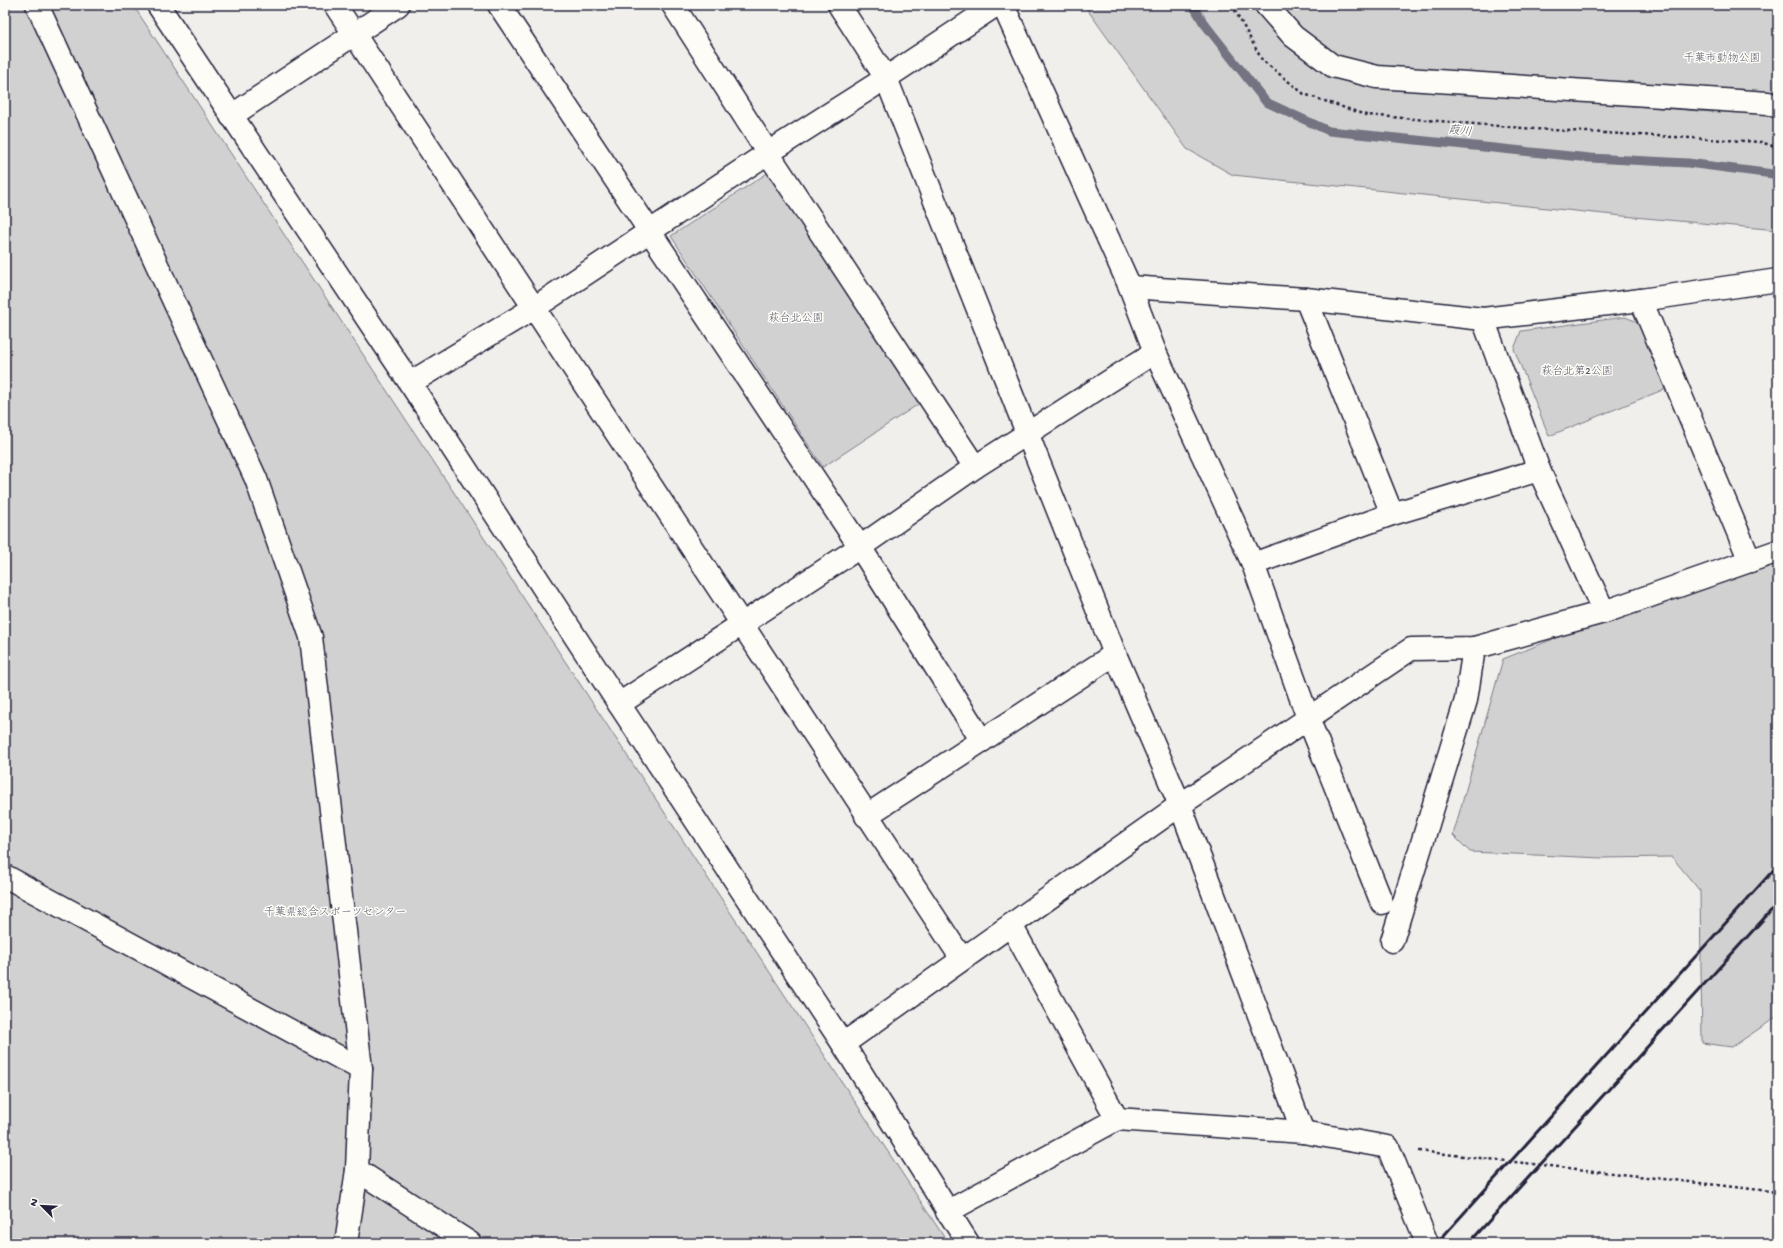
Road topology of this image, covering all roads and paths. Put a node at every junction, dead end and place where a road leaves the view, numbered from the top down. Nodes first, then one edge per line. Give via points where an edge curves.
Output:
1 (37, 5) edge
2 (158, 5) edge
3 (334, 5) edge
4 (398, 5) edge
5 (499, 5) edge
6 (673, 5) edge
7 (839, 5) edge
8 (996, 5) edge
9 (1003, 5) edge
10 (1266, 5) edge
11 (354, 34) junction
12 (886, 78) junction
13 (1778, 107) edge
14 (231, 116) junction
15 (768, 153) junction
16 (651, 231) junction
17 (1778, 280) edge
18 (1130, 287) junction
19 (1306, 299) junction
20 (1641, 300) junction
21 (534, 308) junction
22 (1483, 319) junction
23 (1156, 352) junction
24 (410, 383) junction
25 (1029, 434) junction
26 (975, 467) junction
27 (1539, 470) junction
28 (1392, 514) junction
29 (860, 547) junction
30 (1778, 551) edge
31 (1750, 561) junction
32 (1253, 564) junction
33 (1604, 612) junction
34 (741, 624) junction
35 (1474, 648) junction
36 (1115, 654) junction
37 (618, 704) junction
38 (1308, 718) junction
39 (982, 741) junction
40 (1180, 804) junction
41 (866, 816) junction
42 (5, 876) edge
43 (1382, 903) dead end
44 (1011, 925) junction
45 (1392, 941) dead end
46 (962, 959) junction
47 (843, 1044) junction
48 (361, 1070) junction
49 (1117, 1119) junction
50 (1303, 1132) junction
51 (1388, 1147) junction
52 (357, 1170) junction
53 (1778, 1192) edge
54 (947, 1212) junction
55 (346, 1243) edge
56 (470, 1243) edge
57 (968, 1243) edge
58 (1427, 1243) edge

1 - 48 street via 256,479 311,637
2 - 14 street
3 - 11 street
4 - 11 street
5 - 16 street
6 - 15 street
7 - 12 street
8 - 12 street
9 - 18 street
10 - 13 street via 1293,36 1333,66 1377,77 1768,103
11 - 14 street
11 - 21 street
12 - 15 street
12 - 25 street
14 - 24 street
15 - 16 street
15 - 26 street
16 - 21 street
16 - 29 street
17 - 20 street
18 - 19 street
18 - 23 street
19 - 22 street
19 - 28 street
20 - 22 street
20 - 31 street
21 - 24 street
21 - 34 street
22 - 27 street
23 - 25 street
23 - 32 street
24 - 37 street
25 - 26 street
25 - 36 street
26 - 29 street
27 - 28 street
27 - 33 street
28 - 32 street
29 - 34 street
29 - 39 street
30 - 31 street
31 - 33 street
32 - 38 street
33 - 35 street
34 - 37 street
34 - 41 street
35 - 38 street via 1411,649
35 - 45 street via 1466,700
36 - 39 street
36 - 40 street
37 - 47 street
38 - 40 street
38 - 43 street
39 - 41 street
40 - 44 street
40 - 50 street
41 - 46 street
42 - 48 street
44 - 46 street
44 - 49 street
46 - 47 street
47 - 54 street
48 - 52 street
49 - 50 street
49 - 54 street
50 - 51 street
51 - 53 path
51 - 58 street
52 - 55 street
52 - 56 street
54 - 57 street

